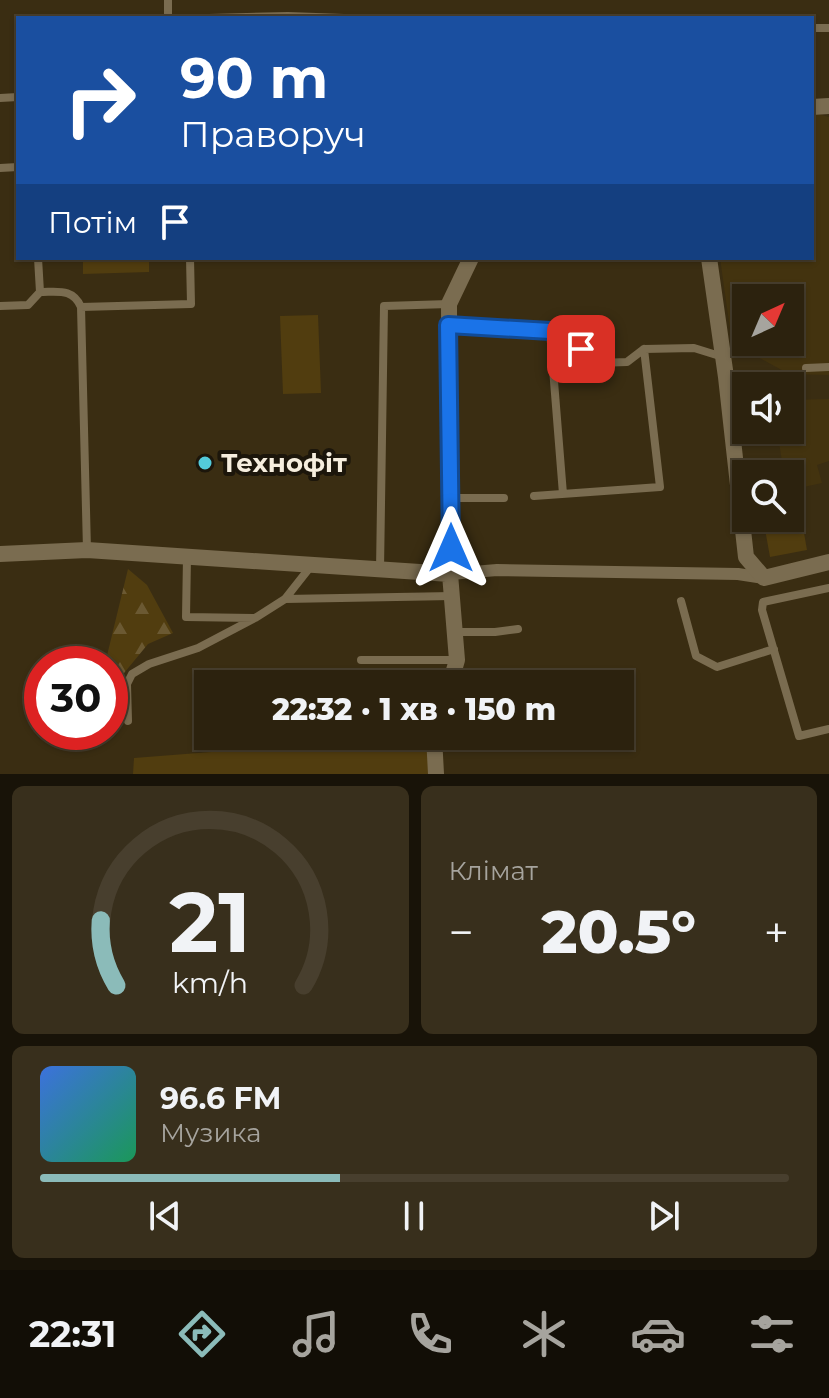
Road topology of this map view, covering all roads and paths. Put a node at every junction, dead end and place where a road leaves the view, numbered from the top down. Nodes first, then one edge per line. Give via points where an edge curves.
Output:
1 (38, 260) edge
2 (190, 260) edge
3 (470, 260) edge
4 (709, 260) edge
5 (40, 292) junction
6 (449, 304) junction
7 (0, 306) edge
8 (81, 307) junction
9 (448, 325) junction
10 (550, 331) junction
11 (644, 349) junction
12 (723, 357) junction
13 (829, 367) edge
14 (806, 368) dead end
15 (563, 494) junction
16 (534, 496) dead end
17 (451, 498) junction
18 (504, 498) dead end
19 (87, 550) junction
20 (0, 554) edge
21 (187, 557) junction
22 (829, 562) edge
23 (311, 566) junction
24 (380, 570) junction
25 (450, 574) junction
26 (764, 578) junction
27 (829, 588) edge
28 (452, 596) junction
29 (285, 599) junction
30 (681, 601) dead end
31 (255, 618) junction
32 (518, 629) dead end
33 (455, 632) junction
34 (774, 649) junction
35 (361, 660) dead end
36 (457, 660) junction
37 (454, 670) edge
38 (128, 682) edge
39 (829, 729) edge
40 (435, 750) edge
41 (436, 774) edge

1 - 5 lane
2 - 8 lane via 191,304
3 - 6 street
4 - 12 street
5 - 7 lane via 28,305
5 - 8 lane via 70,292
6 - 9 street
6 - 24 lane via 384,306
8 - 19 lane
9 - 10 lane
9 - 17 street
10 - 11 lane via 564,334 598,363 627,362
10 - 15 lane
11 - 12 lane via 694,348
11 - 15 lane via 660,487
12 - 26 street via 746,557
13 - 14 lane
15 - 16 lane
17 - 18 lane
17 - 25 street
19 - 20 street
19 - 21 street
21 - 23 street
21 - 31 lane via 186,617
22 - 26 street
23 - 24 street
23 - 29 lane
24 - 25 street
25 - 26 street via 497,570
25 - 28 street
27 - 34 lane via 763,602
28 - 29 lane
28 - 33 street
29 - 31 lane
30 - 34 lane via 696,656 706,662 717,667
31 - 38 lane via 198,648 149,664
32 - 33 lane
33 - 36 street
34 - 39 lane via 799,736
35 - 36 lane
36 - 37 street
40 - 41 street

